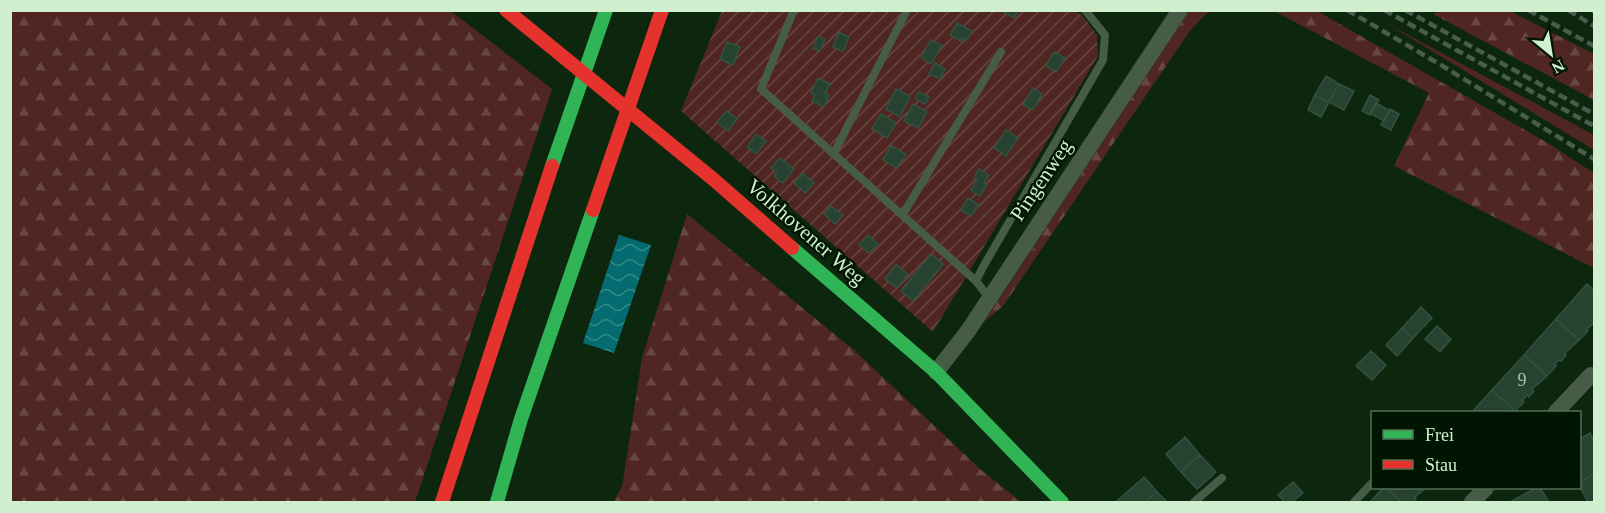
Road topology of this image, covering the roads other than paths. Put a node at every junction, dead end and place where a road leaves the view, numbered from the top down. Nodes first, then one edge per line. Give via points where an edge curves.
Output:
1 (506, 10) edge
2 (606, 10) edge
3 (662, 10) edge
4 (794, 10) edge
5 (907, 10) edge
6 (1085, 10) edge
7 (1180, 10) edge
8 (1001, 52) dead end
9 (834, 153) junction
10 (903, 214) junction
11 (976, 281) junction
12 (989, 298) junction
13 (936, 372) junction
14 (1593, 376) edge
15 (1557, 411) edge
16 (1222, 478) dead end
17 (1371, 484) edge
18 (1485, 489) edge
19 (442, 502) edge
20 (497, 502) edge
21 (1062, 502) edge
22 (1194, 502) edge
23 (1354, 502) edge
24 (1472, 502) edge

1 - 13 main road, Volkhovener Weg via 713,179
2 - 19 main road
3 - 20 main road via 525,408
4 - 9 lane via 761,89
5 - 9 lane
6 - 11 lane via 1106,35 1103,60
7 - 12 street, Pingenweg
8 - 10 lane
9 - 10 lane
10 - 11 lane
11 - 12 lane
12 - 13 street, Pingenweg
13 - 21 main road, Volkhovener Weg
14 - 15 street
16 - 22 lane
17 - 23 lane
18 - 24 street

